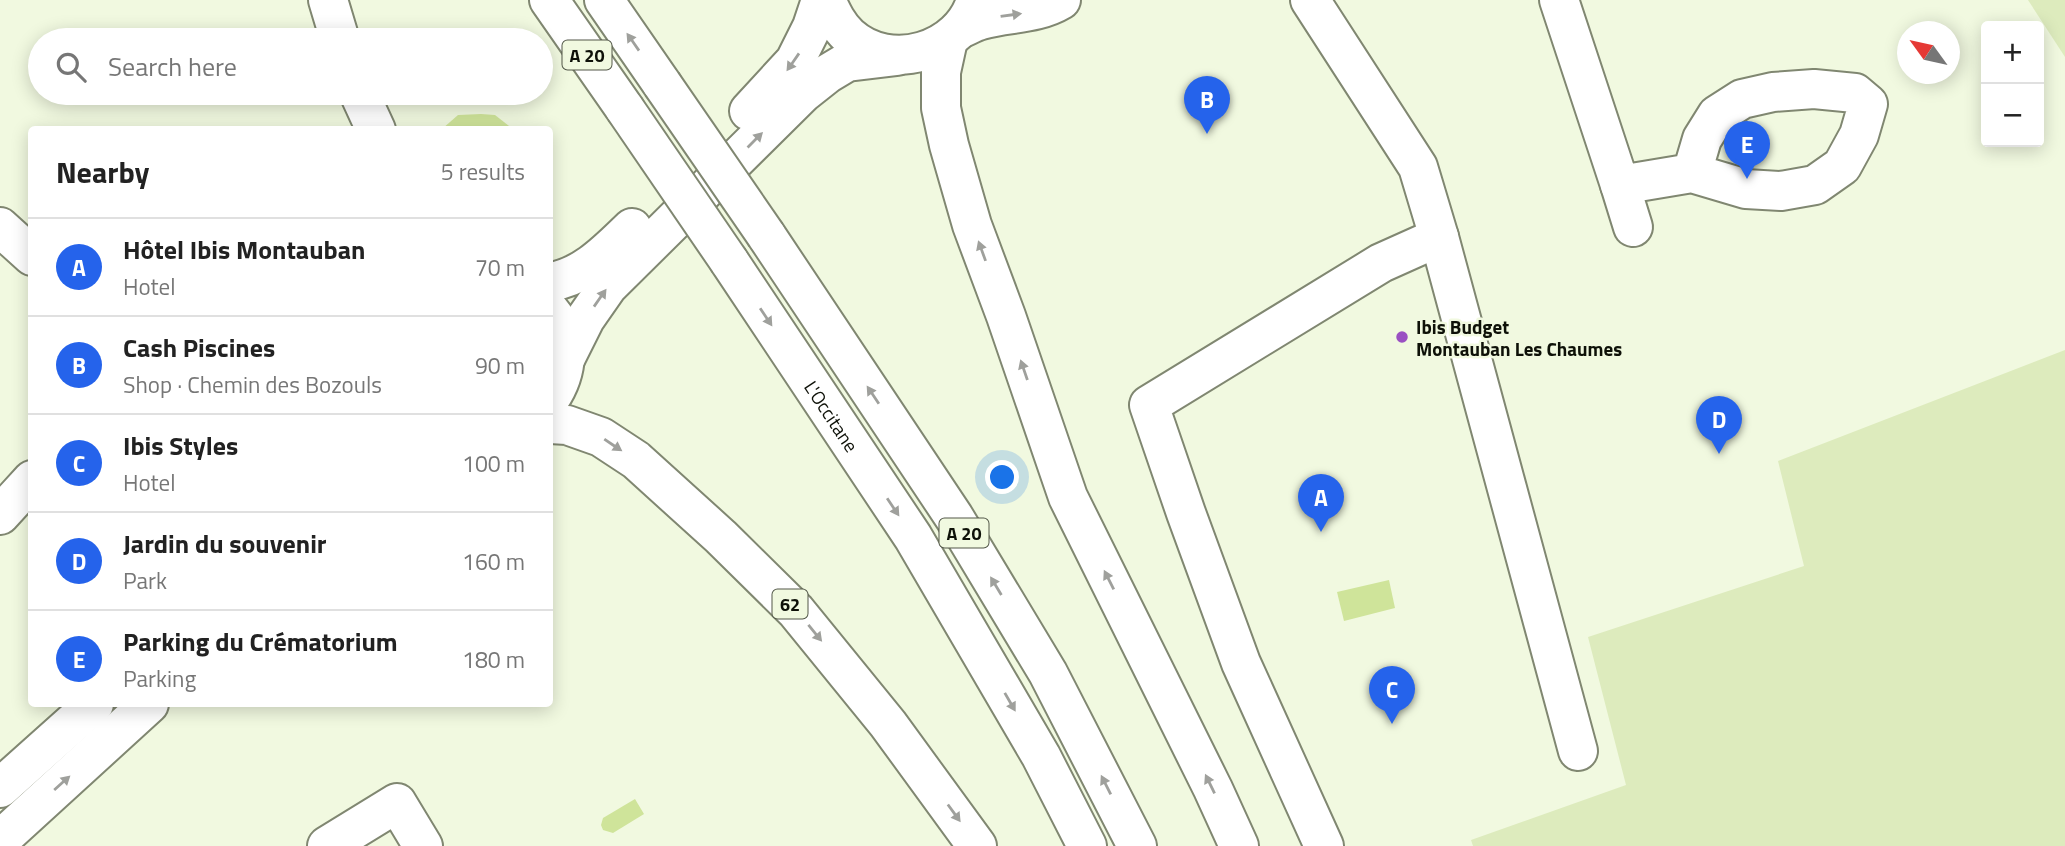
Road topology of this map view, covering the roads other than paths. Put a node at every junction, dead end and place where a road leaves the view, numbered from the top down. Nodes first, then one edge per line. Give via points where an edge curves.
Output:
1 (328, 0) edge
2 (549, 0) edge
3 (604, 0) edge
4 (824, 0) edge
5 (1061, 0) edge
6 (1310, 0) edge
7 (1559, 0) edge
8 (962, 23) edge
9 (336, 28) edge
10 (897, 56) junction
11 (365, 105) edge
12 (374, 126) edge
13 (1692, 173) dead end
14 (1620, 185) junction
15 (0, 227) edge
16 (1633, 227) dead end
17 (1439, 237) junction
18 (28, 252) edge
19 (553, 281) edge
20 (553, 316) edge
21 (566, 356) junction
22 (553, 394) edge
23 (553, 424) edge
24 (28, 484) edge
25 (0, 515) edge
26 (91, 707) edge
27 (101, 707) edge
28 (146, 707) edge
29 (1578, 751) dead end
30 (0, 788) edge
31 (5, 829) edge
32 (327, 846) edge
33 (423, 846) edge
34 (977, 846) edge
35 (1087, 846) edge
36 (1137, 846) edge
37 (1239, 846) edge
38 (1324, 846) edge

1 - 9 main road
2 -> 35 main road, L'Occitane / A 20, bridge via 913,537 1041,756
36 -> 3 main road, A 20, bridge via 1048,673 961,529
4 - 10 main road via 850,37 872,50
4 -> 19 main road via 795,61 772,87 607,252 583,271
8 -> 5 main road via 1028,13
6 - 17 main road via 1418,167
7 - 14 main road
8 - 10 main road via 924,52
37 -> 8 main road via 1068,497 972,225 941,108 941,72
21 -> 10 main road via 608,286 803,93 847,62
11 - 12 main road
13 - 14 main road
14 - 16 main road
15 - 18 main road
17 - 29 main road
17 - 38 main road via 1381,263 1149,405 1241,663
20 - 21 main road via 563,334
21 - 22 main road via 562,379
23 -> 34 main road, 62 via 601,437 636,460 722,537 796,611 888,724
24 - 25 main road
26 - 30 main road
27 - 31 main road
31 -> 28 main road
32 - 33 main road via 397,803

